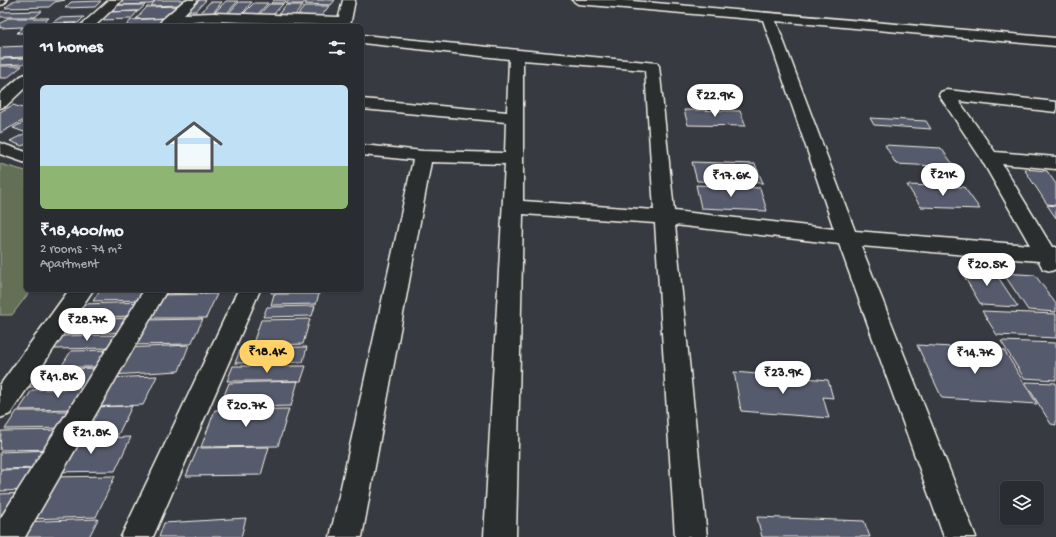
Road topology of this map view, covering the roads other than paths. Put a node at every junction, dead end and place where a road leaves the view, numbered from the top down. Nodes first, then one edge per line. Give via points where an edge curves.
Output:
1 (116, 0) edge
2 (192, 0) edge
3 (349, 0) edge
4 (578, 0) edge
5 (768, 18) junction
6 (167, 22) edge
7 (89, 24) edge
8 (343, 24) edge
9 (364, 39) edge
10 (1056, 42) edge
11 (516, 55) junction
12 (24, 81) edge
13 (0, 103) edge
14 (364, 104) edge
15 (1056, 107) edge
16 (515, 118) junction
17 (0, 148) edge
18 (364, 150) edge
19 (423, 156) junction
20 (24, 157) edge
21 (989, 157) junction
22 (514, 159) junction
23 (1056, 163) edge
24 (513, 207) junction
25 (664, 217) junction
26 (847, 238) junction
27 (1052, 260) edge
28 (81, 292) edge
29 (155, 292) edge
30 (248, 292) edge
31 (0, 406) edge
32 (7, 537) edge
33 (137, 537) edge
34 (346, 537) edge
35 (500, 537) edge
36 (691, 537) edge
37 (960, 537) edge

1 - 7 street
2 - 6 street
3 - 8 street
4 - 5 street
5 - 10 street
5 - 26 street
6 - 8 street via 213,17
9 - 11 street
11 - 16 street
11 - 25 street via 652,66
12 - 13 street
14 - 16 street
15 - 21 street via 947,96
16 - 22 street
17 - 20 street
18 - 19 street
19 - 22 street
19 - 34 street
21 - 23 street
21 - 27 street
22 - 24 street
24 - 25 street
24 - 35 street
25 - 26 street
25 - 36 street
26 - 27 street
26 - 37 street
28 - 31 street
29 - 32 street
30 - 33 street

